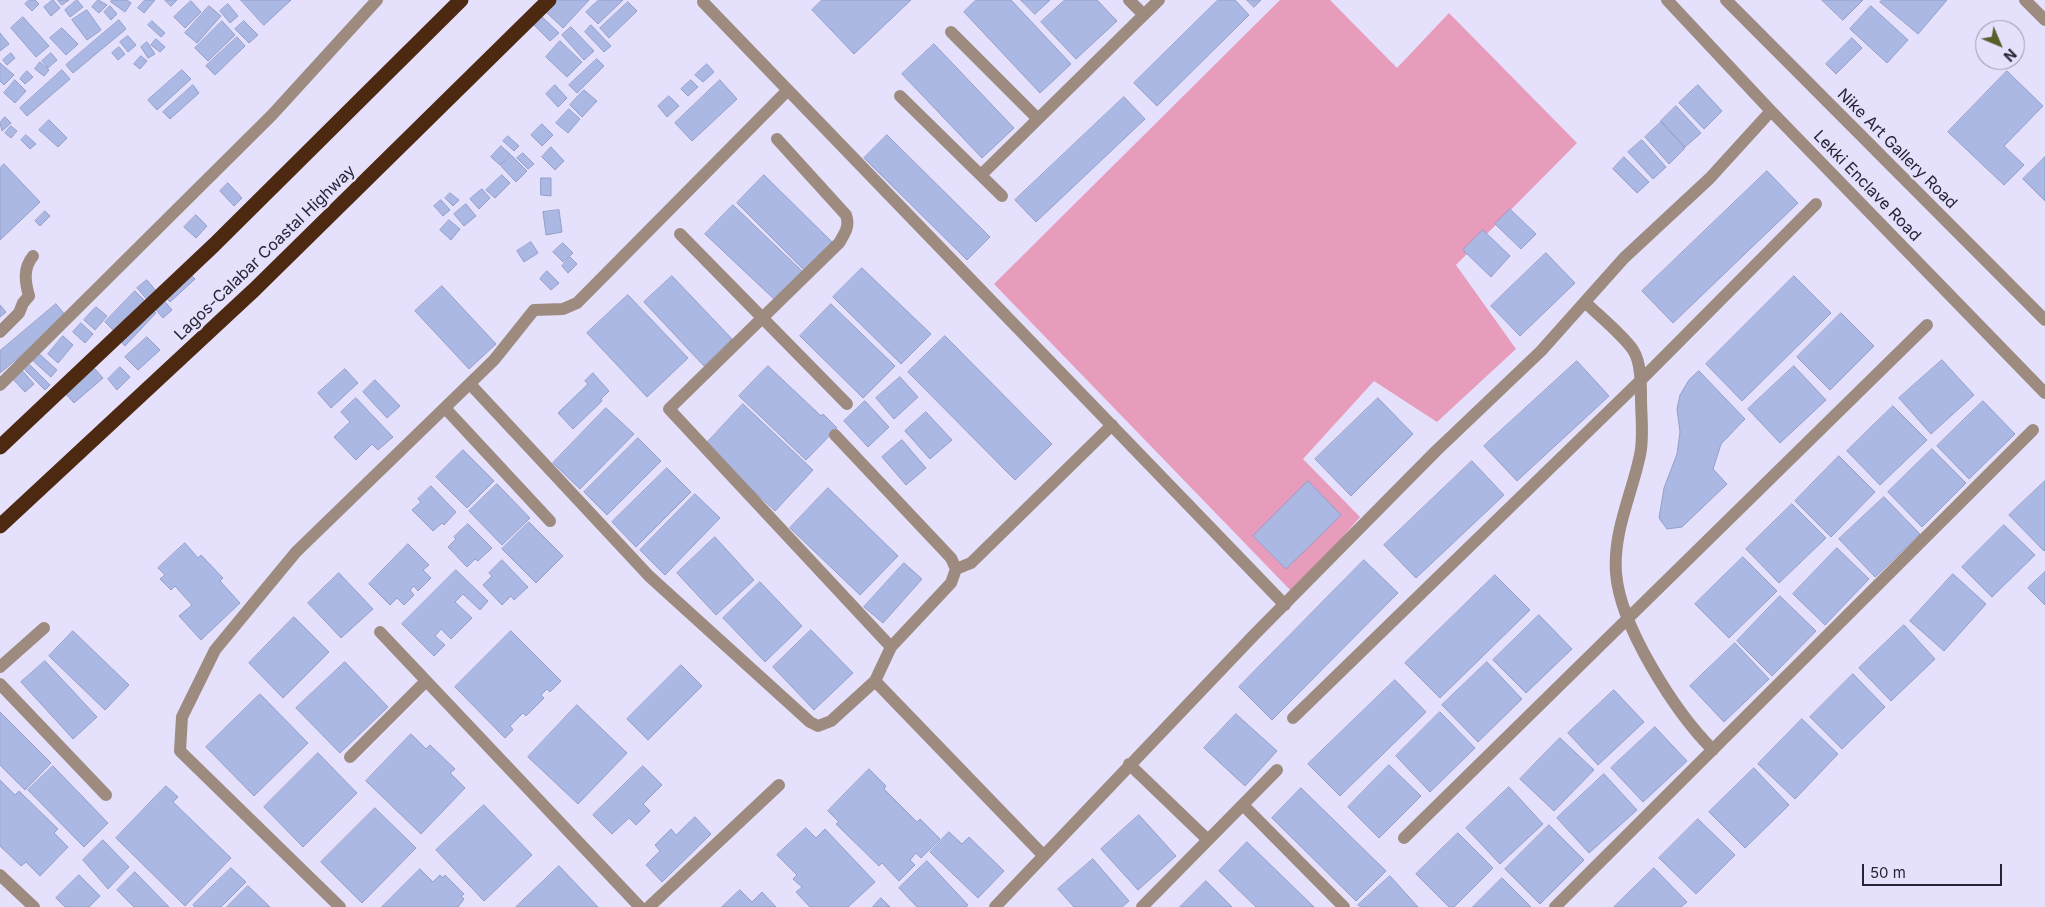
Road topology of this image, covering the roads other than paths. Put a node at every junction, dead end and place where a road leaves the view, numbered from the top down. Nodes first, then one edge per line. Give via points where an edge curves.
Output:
1 (377, 0) edge
2 (461, 0) edge
3 (549, 0) edge
4 (1129, 0) edge
5 (1159, 0) edge
6 (1667, 0) edge
7 (1726, 0) edge
8 (2025, 0) edge
9 (703, 2) dead end
10 (1144, 15) junction
11 (2045, 20) edge
12 (951, 32) dead end
13 (788, 90) junction
14 (900, 96) dead end
15 (1771, 111) junction
16 (1038, 119) junction
17 (777, 140) dead end
18 (981, 175) junction
19 (1002, 196) dead end
20 (1816, 204) dead end
21 (680, 234) dead end
22 (33, 256) dead end
23 (1585, 302) junction
24 (763, 318) junction
25 (2045, 320) edge
26 (1928, 325) dead end
27 (0, 332) edge
28 (1641, 380) junction
29 (470, 384) junction
30 (0, 385) edge
31 (2045, 393) edge
32 (847, 404) dead end
33 (445, 408) junction
34 (1112, 425) junction
35 (2033, 430) dead end
36 (835, 435) dead end
37 (0, 447) edge
38 (550, 521) dead end
39 (0, 526) edge
40 (956, 569) junction
41 (1284, 605) junction
42 (1628, 616) junction
43 (44, 628) dead end
44 (380, 632) dead end
45 (891, 647) junction
46 (0, 667) edge
47 (875, 680) junction
48 (426, 682) junction
49 (0, 684) edge
50 (1293, 718) dead end
51 (1712, 750) junction
52 (350, 757) dead end
53 (1129, 764) junction
54 (1277, 770) dead end
55 (779, 785) dead end
56 (106, 795) dead end
57 (1242, 805) junction
58 (1404, 838) dead end
59 (1208, 840) junction
60 (1043, 855) junction
61 (0, 875) edge
62 (34, 907) edge
63 (340, 907) edge
64 (640, 907) edge
65 (649, 907) edge
66 (995, 907) edge
67 (1143, 907) edge
68 (1344, 907) edge
69 (1555, 907) edge

1 - 30 street via 272,115
2 - 37 highway via 214,246
3 - 39 highway, Lagos-Calabar Coastal Highway via 255,289
4 - 10 street
5 - 10 street
6 - 15 street, Lekki Enclave Road
7 - 25 street, Nike Art Gallery Road
8 - 11 street
9 - 13 street
10 - 16 street
12 - 16 street
13 - 29 street via 576,303 563,310 534,310
13 - 34 street
14 - 18 street
15 - 23 street via 1710,178 1624,258
15 - 31 street, Lekki Enclave Road
16 - 18 street
17 - 24 street via 848,221 847,230 839,242
18 - 19 street
20 - 28 street
21 - 24 street
22 - 27 street via 26,268 25,283 29,296 19,313
23 - 28 street via 1633,350
23 - 41 street via 1541,351 1436,451
24 - 32 street
24 - 45 street via 669,409
26 - 42 street
28 - 42 street via 1640,453 1621,519 1616,572
28 - 50 street
29 - 33 street
29 - 47 street via 649,576 810,722 818,726 830,722
33 - 38 street
33 - 63 street via 296,552 215,650 182,717 180,751
34 - 40 street via 972,564
34 - 41 street
35 - 51 street
36 - 40 street via 951,558
40 - 45 street via 951,582
41 - 53 street
42 - 51 street via 1662,684 1693,730
42 - 58 street
43 - 46 street
44 - 48 street
45 - 47 street
47 - 60 street
48 - 52 street
48 - 64 street
49 - 56 street
51 - 69 street
53 - 59 street
53 - 60 street via 1099,800
54 - 57 street
55 - 65 street
57 - 59 street
57 - 68 street
59 - 67 street
60 - 66 street
61 - 62 street

